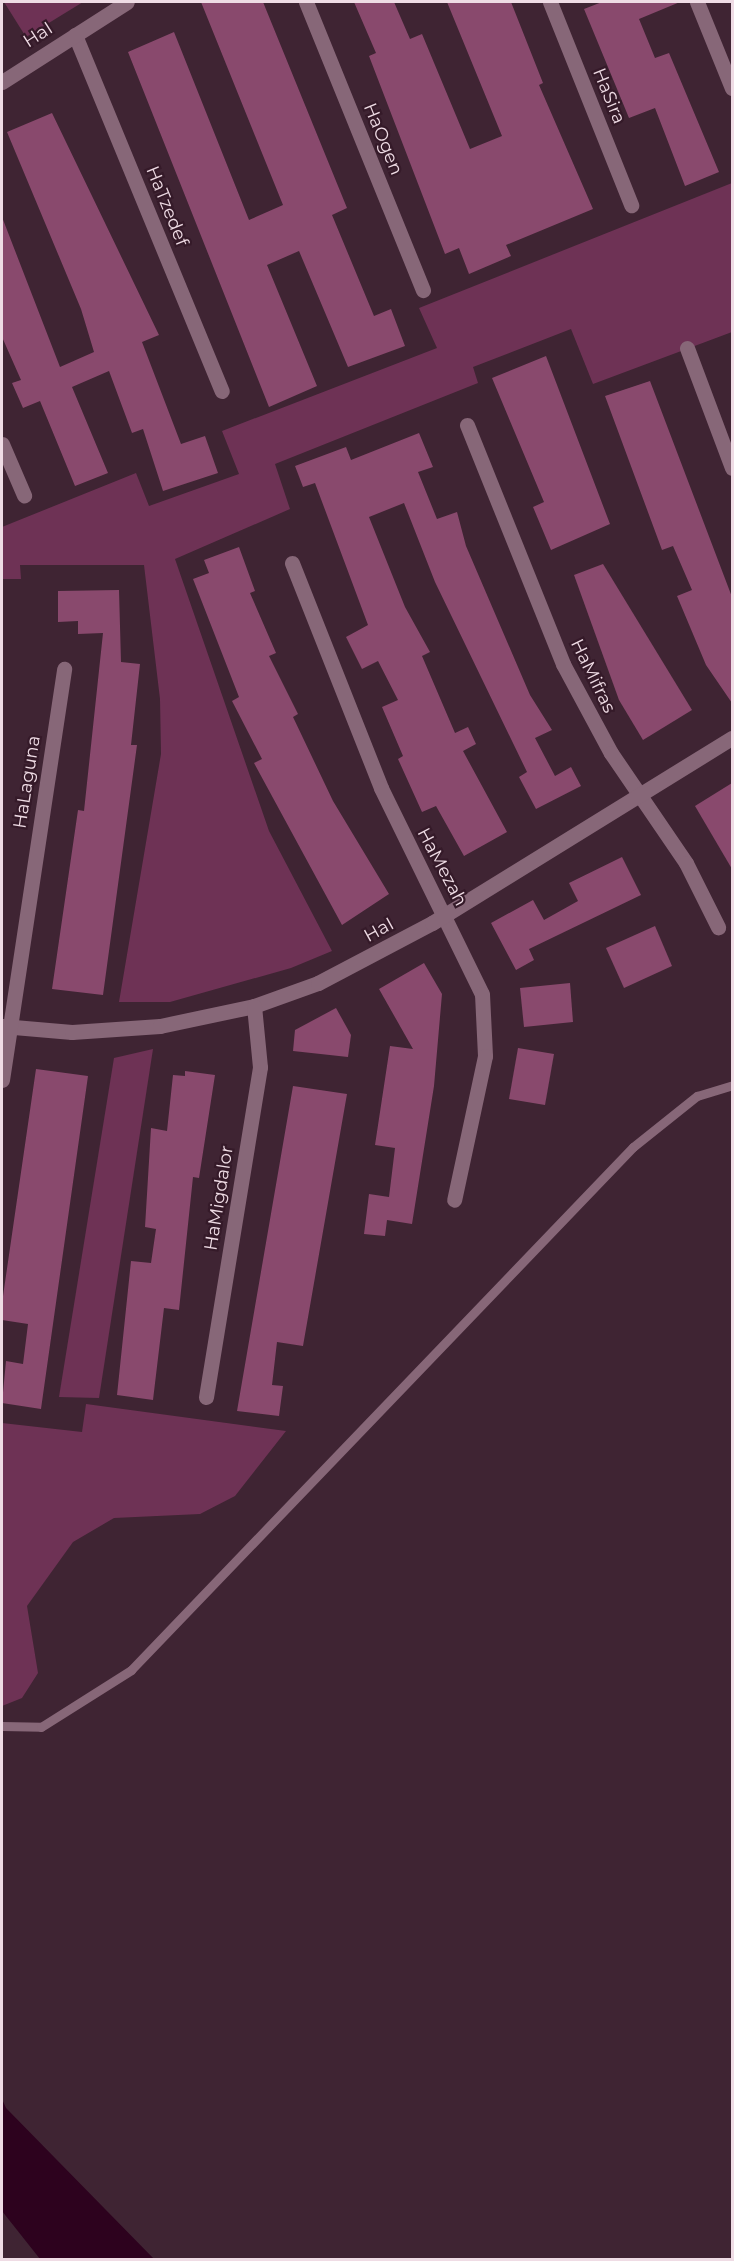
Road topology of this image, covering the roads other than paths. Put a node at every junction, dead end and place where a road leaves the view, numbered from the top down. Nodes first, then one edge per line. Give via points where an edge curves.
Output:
1 (127, 2) edge
2 (306, 2) edge
3 (550, 2) edge
4 (697, 2) edge
5 (75, 35) junction
6 (2, 82) edge
7 (732, 88) edge
8 (631, 205) dead end
9 (423, 290) dead end
10 (687, 348) dead end
11 (222, 391) dead end
12 (467, 425) dead end
13 (2, 444) edge
14 (732, 468) edge
15 (24, 495) dead end
16 (292, 563) dead end
17 (64, 669) dead end
18 (732, 738) edge
19 (640, 795) junction
20 (446, 915) junction
21 (718, 927) dead end
22 (254, 1006) junction
23 (6, 1026) edge
24 (2, 1080) edge
25 (732, 1084) edge
26 (454, 1200) dead end
27 (206, 1397) dead end
28 (2, 1726) edge

1 - 5 street, HaI
2 - 9 street, HaOgen
3 - 8 street, HaSira
4 - 7 street
5 - 6 street, HaI
5 - 11 street, HaTzedef
10 - 14 street
12 - 19 street, HaMifras via 563,664
13 - 15 street
16 - 20 street, HaMezah via 381,788
17 - 23 street, HaLaguna
18 - 19 street, HaI
19 - 20 street, HaI
19 - 21 street, HaMifras via 686,863
20 - 22 street, HaI via 318,983
20 - 26 street, HaMezah via 471,961 487,1024
22 - 23 street, HaI via 112,1031
22 - 27 street, HaMigdalor via 260,1067
23 - 24 street, HaLaguna
25 - 28 lane via 697,1096 633,1147 131,1671 41,1727

